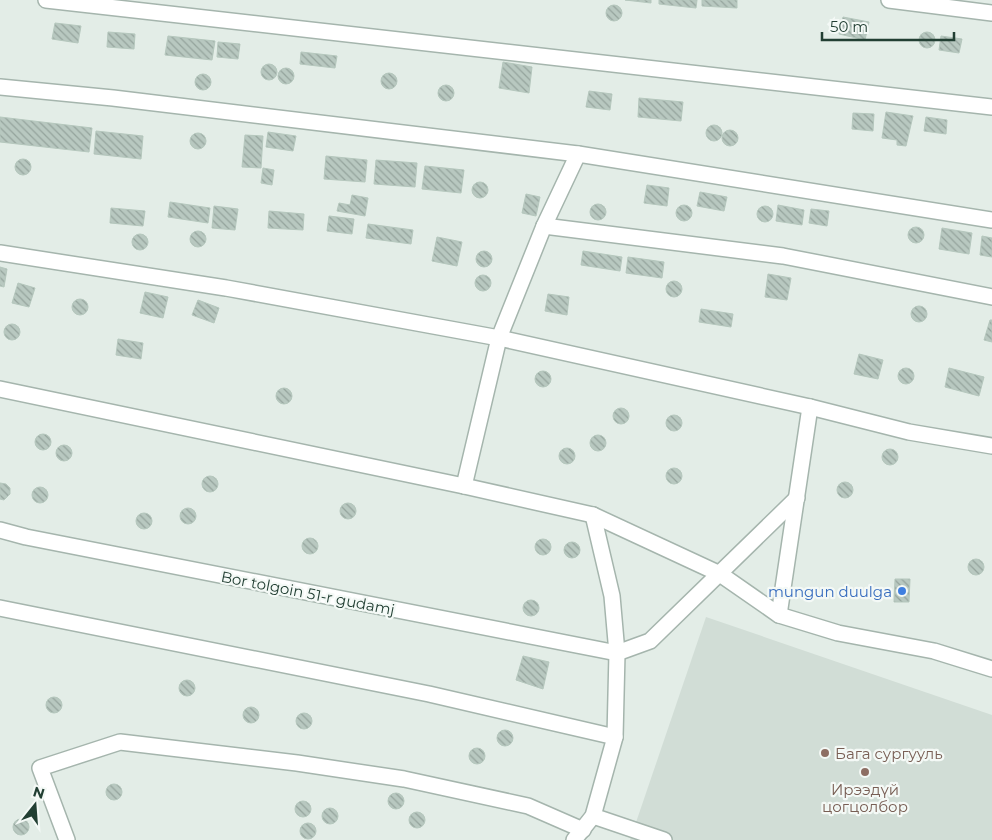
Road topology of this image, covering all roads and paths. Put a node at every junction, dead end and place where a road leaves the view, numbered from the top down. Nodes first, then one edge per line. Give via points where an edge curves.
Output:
1 (46, 0) edge
2 (889, 0) edge
3 (992, 13) edge
4 (0, 87) edge
5 (992, 107) edge
6 (578, 154) junction
7 (992, 220) edge
8 (544, 226) junction
9 (0, 253) edge
10 (992, 297) edge
11 (499, 338) junction
12 (0, 389) edge
13 (810, 407) junction
14 (992, 446) edge
15 (464, 486) junction
16 (797, 498) junction
17 (593, 515) junction
18 (0, 530) edge
19 (720, 574) junction
20 (0, 608) edge
21 (779, 615) junction
22 (617, 653) junction
23 (992, 669) edge
24 (614, 737) junction
25 (593, 816) junction
26 (578, 835) edge
27 (67, 840) edge
28 (664, 840) edge

1 - 5 street
2 - 3 street
4 - 6 street
6 - 7 street
6 - 8 street
8 - 10 street via 783,256
8 - 11 street
9 - 11 street via 226,288
11 - 13 street
11 - 15 street
12 - 15 street
13 - 14 street via 909,432
13 - 16 street
15 - 17 street
16 - 19 street
16 - 21 street
17 - 19 street
17 - 22 street via 612,596
18 - 22 street, Bor tolgoin 51-r gudamj via 26,538
19 - 21 street
19 - 22 street via 650,641
20 - 24 street via 429,694
21 - 23 street via 838,633 934,651
22 - 24 street
24 - 25 street
25 - 26 street
25 - 28 street
26 - 27 street via 528,806 404,780 297,763 120,742 40,768

